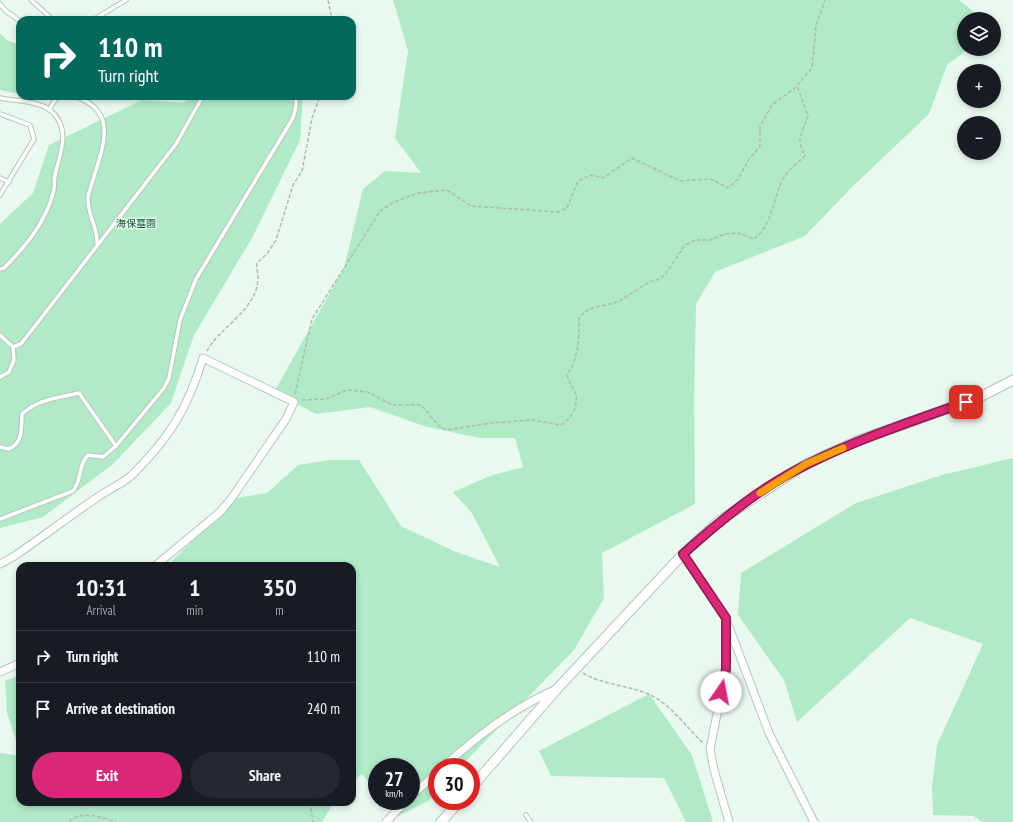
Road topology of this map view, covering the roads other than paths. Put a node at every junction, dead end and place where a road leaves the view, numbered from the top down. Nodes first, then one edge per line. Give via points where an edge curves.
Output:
1 (30, 0) edge
2 (126, 0) edge
3 (0, 4) edge
4 (48, 16) edge
5 (100, 16) edge
6 (16, 18) edge
7 (0, 98) edge
8 (55, 100) edge
9 (82, 100) edge
10 (201, 100) edge
11 (296, 100) edge
12 (49, 110) junction
13 (0, 114) edge
14 (0, 178) edge
15 (9, 182) junction
16 (0, 195) edge
17 (97, 244) junction
18 (0, 269) edge
19 (0, 335) edge
20 (14, 347) junction
21 (0, 377) edge
22 (1013, 380) edge
23 (116, 446) junction
24 (0, 447) edge
25 (0, 519) edge
26 (683, 554) junction
27 (159, 562) edge
28 (0, 564) edge
29 (726, 618) junction
30 (16, 665) edge
31 (0, 672) edge
32 (557, 689) junction
33 (454, 758) edge
34 (480, 778) edge
35 (428, 781) edge
36 (420, 788) edge
37 (397, 810) edge
38 (452, 810) edge
39 (526, 815) dead end
40 (386, 822) edge
41 (441, 822) edge
42 (531, 822) edge
43 (729, 822) edge
44 (814, 822) edge

1 - 4 lane
2 - 5 lane
3 - 6 lane
7 - 12 lane
8 - 12 lane
9 - 17 lane via 91,104 103,119 105,137 88,198 96,228
10 - 17 lane via 176,144
11 - 23 lane via 293,118 196,279 180,320 164,388
12 - 18 lane via 58,119 64,143 55,175 54,192 43,219 34,232 20,251
13 - 15 lane via 30,125 34,139
14 - 15 lane
15 - 16 lane
17 - 20 lane via 21,344
19 - 20 lane
20 - 21 lane via 14,360 9,372
22 - 26 street via 980,398 857,441 806,464 719,521
23 - 24 lane via 78,394 40,401 30,406 22,414 21,435 17,444 9,449
23 - 25 lane via 102,457 88,455 83,460 78,486 73,491
26 - 29 street
26 - 32 street
27 - 28 street via 219,513 231,499 286,419 294,402 203,358 184,410 170,431 132,475
29 - 43 street via 726,669 710,749
29 - 44 street via 769,733
30 - 31 street
32 - 33 street via 533,699 508,715
32 - 34 street
35 - 36 street
37 - 40 street
38 - 41 street
39 - 42 lane

